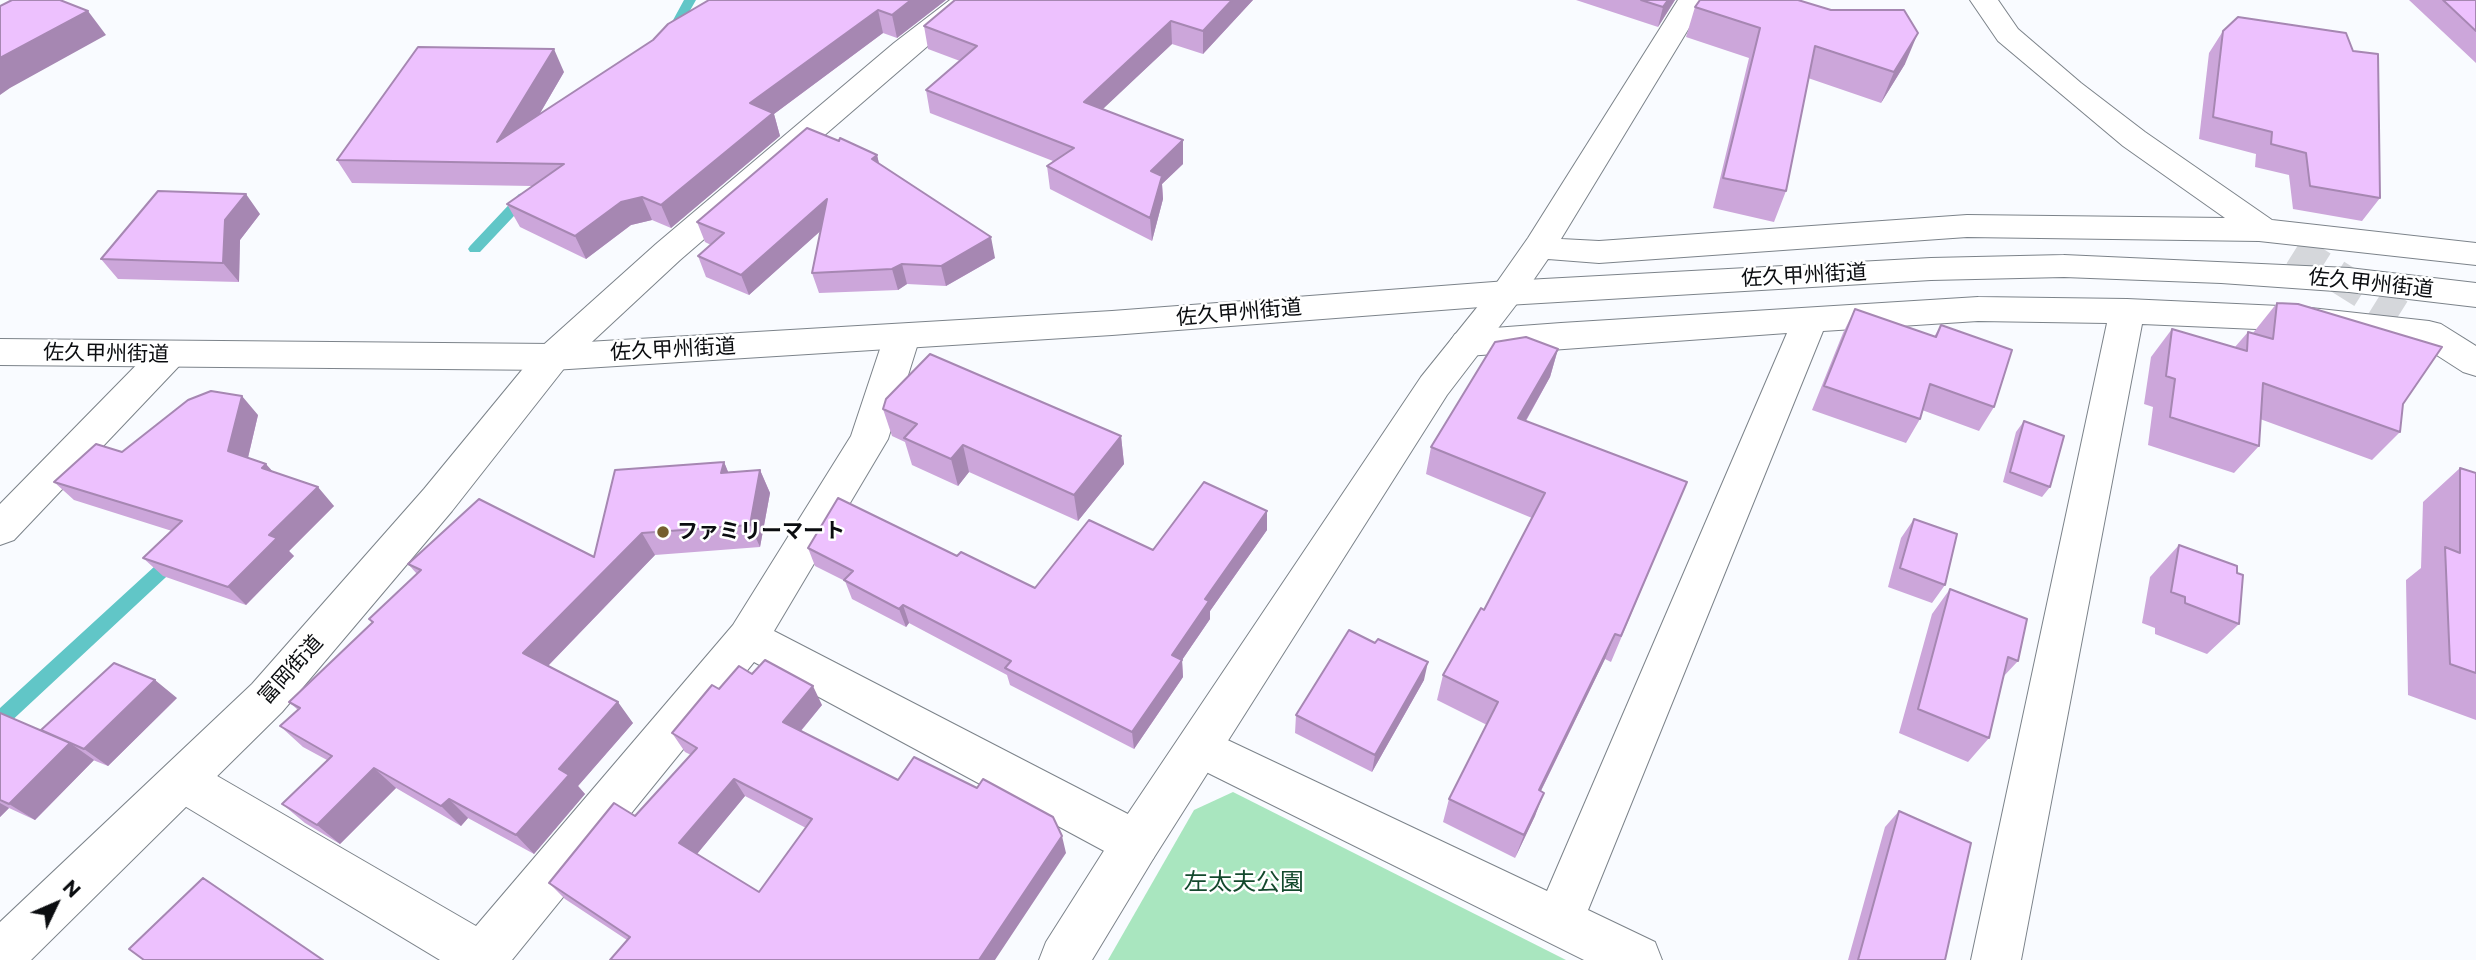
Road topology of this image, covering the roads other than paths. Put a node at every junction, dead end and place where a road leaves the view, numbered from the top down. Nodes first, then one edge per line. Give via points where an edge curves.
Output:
1 (967, 0) edge
2 (1692, 0) edge
3 (1984, 0) edge
4 (2263, 230) junction
5 (1540, 246) junction
6 (2295, 250) tunnel mouth
7 (2476, 254) edge
8 (1507, 293) junction
9 (2476, 295) edge
10 (2127, 311) junction
11 (1811, 318) junction
12 (2414, 324) junction
13 (902, 337) junction
14 (2476, 340) edge
15 (1467, 343) junction
16 (0, 352) edge
17 (168, 355) junction
18 (553, 357) junction
19 (2476, 363) edge
20 (0, 530) edge
21 (748, 638) junction
22 (1200, 747) junction
23 (184, 781) junction
24 (1136, 843) junction
25 (1559, 922) junction
26 (0, 956) edge
27 (483, 959) edge
28 (1064, 960) edge
29 (1637, 960) edge
30 (1996, 960) edge

1 - 18 main road, 富岡街道 via 679,243
2 - 5 main road
3 - 4 main road via 2008,35 2071,89
4 - 5 main road via 1967,226 1599,252
4 - 6 main road
4 - 7 main road
5 - 8 main road
8 - 9 main road, 佐久甲州街道 via 2064,266 2349,280
8 - 13 main road, 佐久甲州街道
8 - 15 main road
10 - 11 main road via 1978,309
10 - 12 main road
10 - 30 main road
11 - 15 main road
11 - 25 main road
12 - 14 main road
12 - 19 main road
13 - 18 main road, 佐久甲州街道
13 - 21 main road via 869,439
15 - 22 main road via 1434,386
16 - 17 main road, 佐久甲州街道
17 - 18 main road, 佐久甲州街道
17 - 20 main road
18 - 23 main road, 富岡街道 via 336,620
21 - 24 main road
21 - 27 main road
22 - 24 main road
22 - 25 main road
23 - 26 main road, 富岡街道
23 - 27 main road
24 - 28 main road
25 - 29 main road

